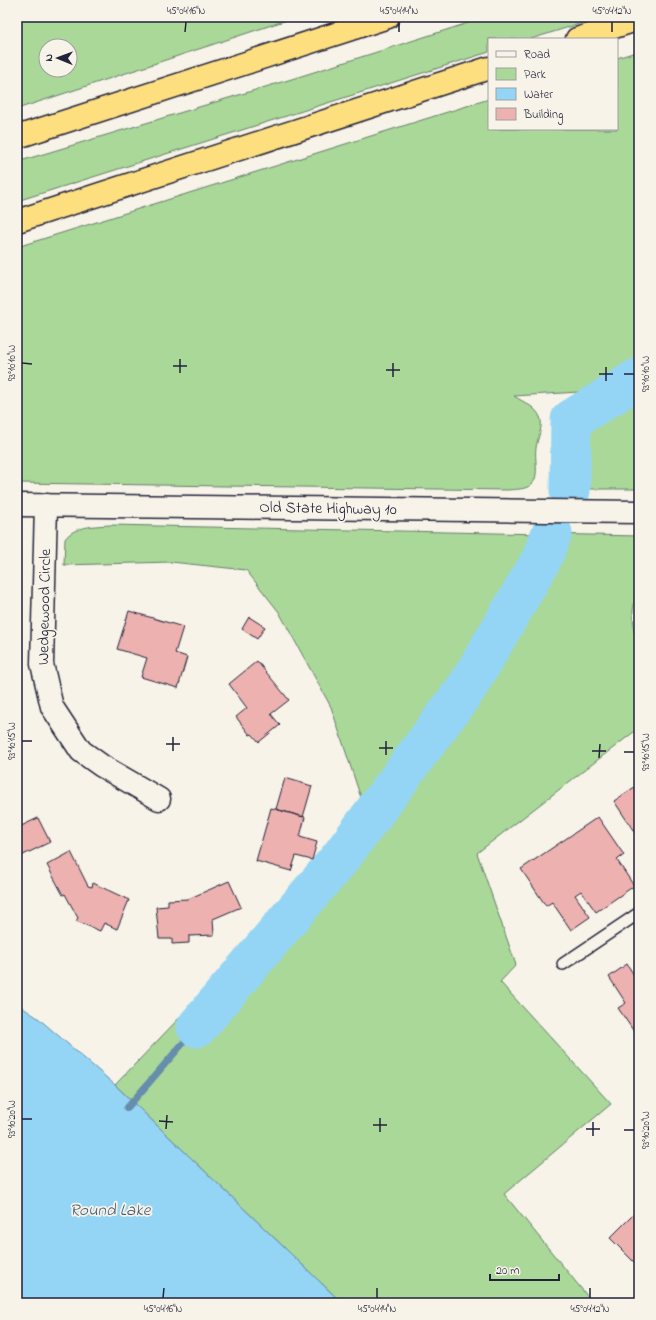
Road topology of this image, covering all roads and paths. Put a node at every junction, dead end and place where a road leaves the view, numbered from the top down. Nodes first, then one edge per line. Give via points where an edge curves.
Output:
1 (388, 17) edge
2 (639, 19) edge
3 (581, 38) edge
4 (488, 68) edge
5 (17, 137) edge
6 (17, 221) edge
7 (17, 505) edge
8 (46, 505) junction
9 (639, 512) edge
10 (159, 799) dead end
11 (639, 913) edge
12 (564, 964) dead end

1 - 5 highway
2 - 3 highway
4 - 6 highway
7 - 8 street, Old State Highway 10
8 - 9 street, Old State Highway 10
8 - 10 street, Wedgewood Circle via 42,664 52,707 81,751
11 - 12 lane

